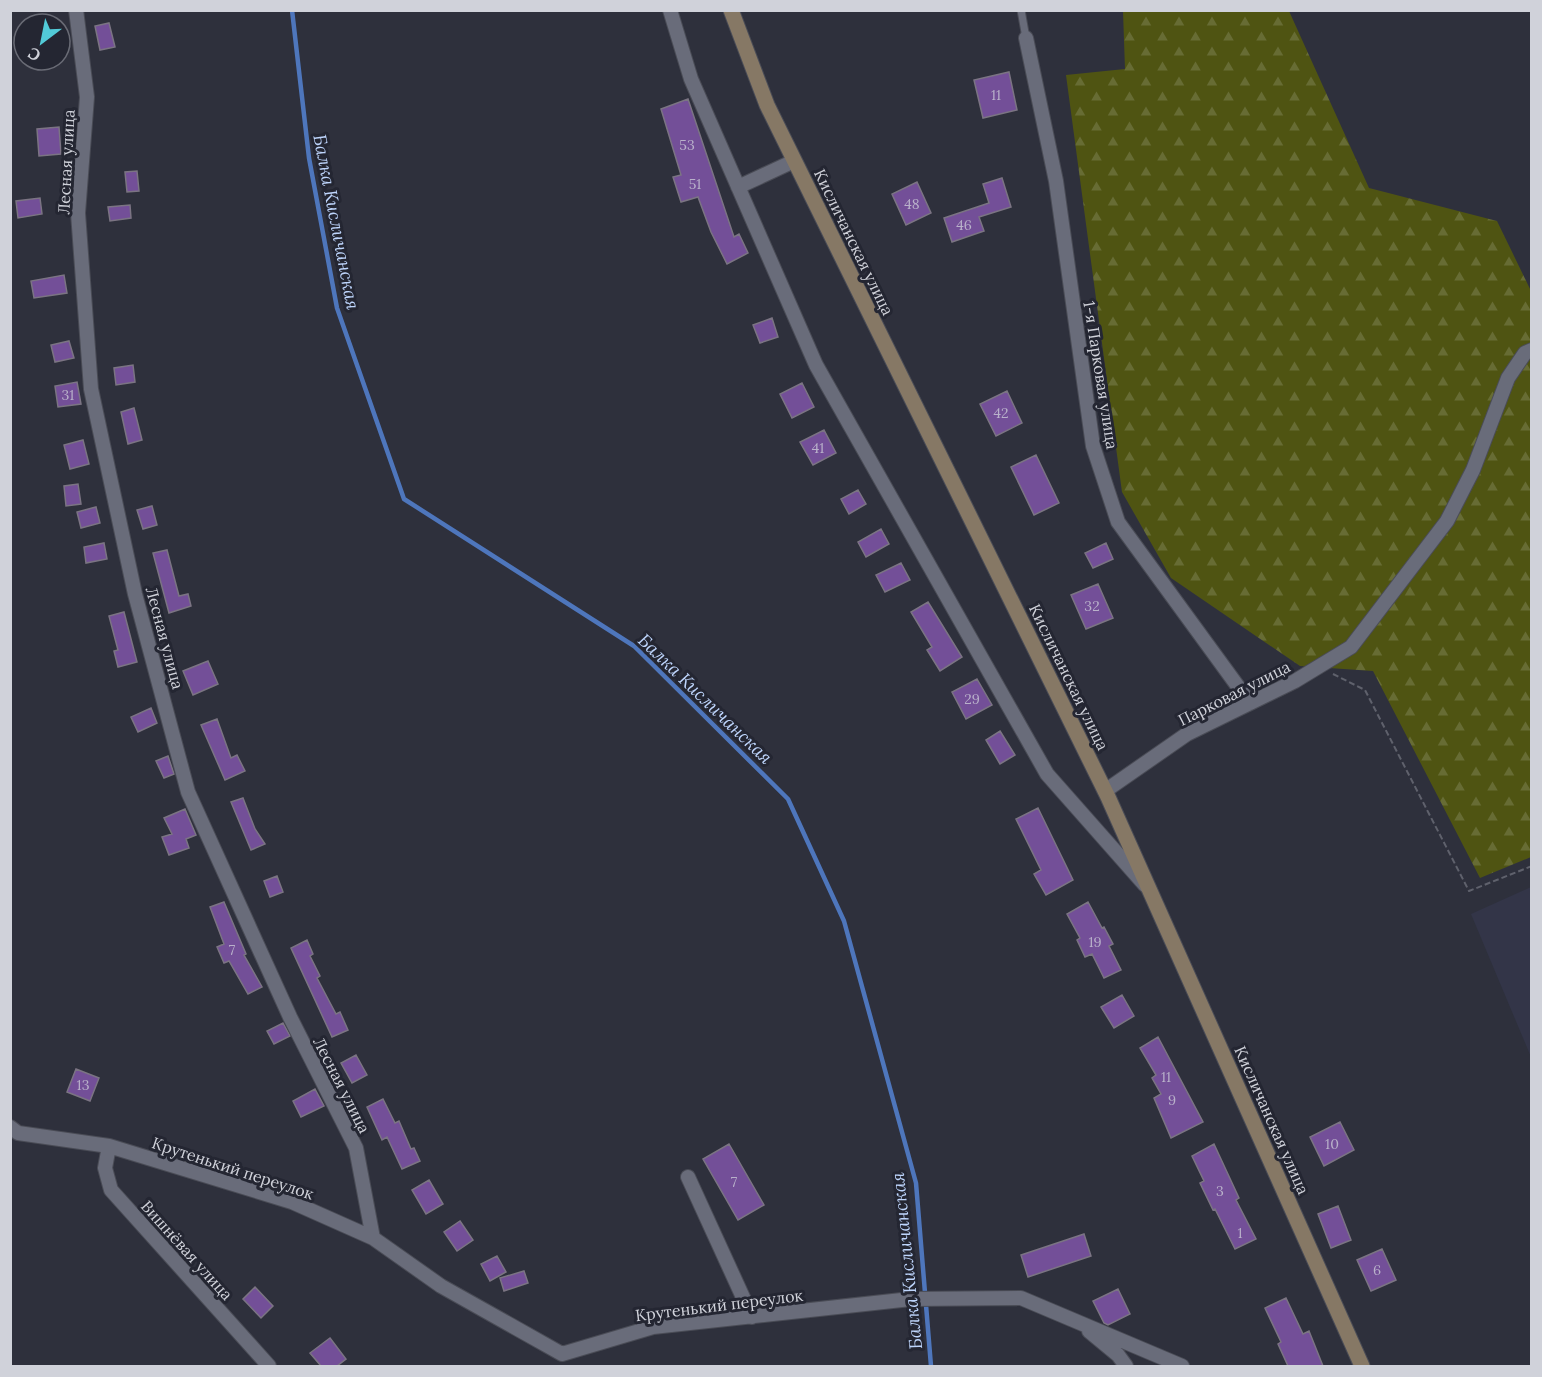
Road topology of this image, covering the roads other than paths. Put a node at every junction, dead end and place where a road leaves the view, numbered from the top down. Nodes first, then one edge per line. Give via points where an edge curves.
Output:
1 (76, 10) edge
2 (670, 10) edge
3 (731, 10) edge
4 (1021, 10) edge
5 (1026, 38) joint
6 (795, 161) junction
7 (738, 187) junction
8 (1532, 350) edge
9 (1250, 703) junction
10 (1106, 791) junction
11 (1149, 889) junction
12 (10, 1127) edge
13 (109, 1146) junction
14 (688, 1177) dead end
15 (373, 1238) junction
16 (752, 1317) junction
17 (1077, 1321) junction
18 (562, 1360) edge
19 (269, 1366) edge
20 (1126, 1366) edge
21 (1182, 1366) edge
22 (1362, 1366) edge

1 - 15 street, Лесная улица via 87,96 78,213 92,389 135,594 188,792 290,1017 356,1148
2 - 7 street via 691,79
3 - 6 street, Кисличанская улица via 767,105
4 - 5 lane, 1-я Парковая улица
5 - 9 street, 1-я Парковая улица via 1056,181 1093,446 1114,512
6 - 7 street
6 - 10 street, Кисличанская улица
7 - 11 street via 816,365 1047,774
8 - 9 street, Парковая улица via 1525,353 1508,378 1473,470 1447,521 1351,647
9 - 10 street, Парковая улица via 1186,734
10 - 11 street, Кисличанская улица
11 - 22 street, Кисличанская улица
12 - 13 street, Крутенький переулок via 18,1133
13 - 15 street, Крутенький переулок via 292,1202
13 - 19 street, Вишнёвая улица via 105,1168 111,1190
14 - 16 street
15 - 18 street, Крутенький переулок via 441,1286
16 - 17 street, Крутенький переулок via 911,1299 1021,1298
16 - 18 street, Крутенький переулок via 653,1328
17 - 20 street
17 - 21 street

